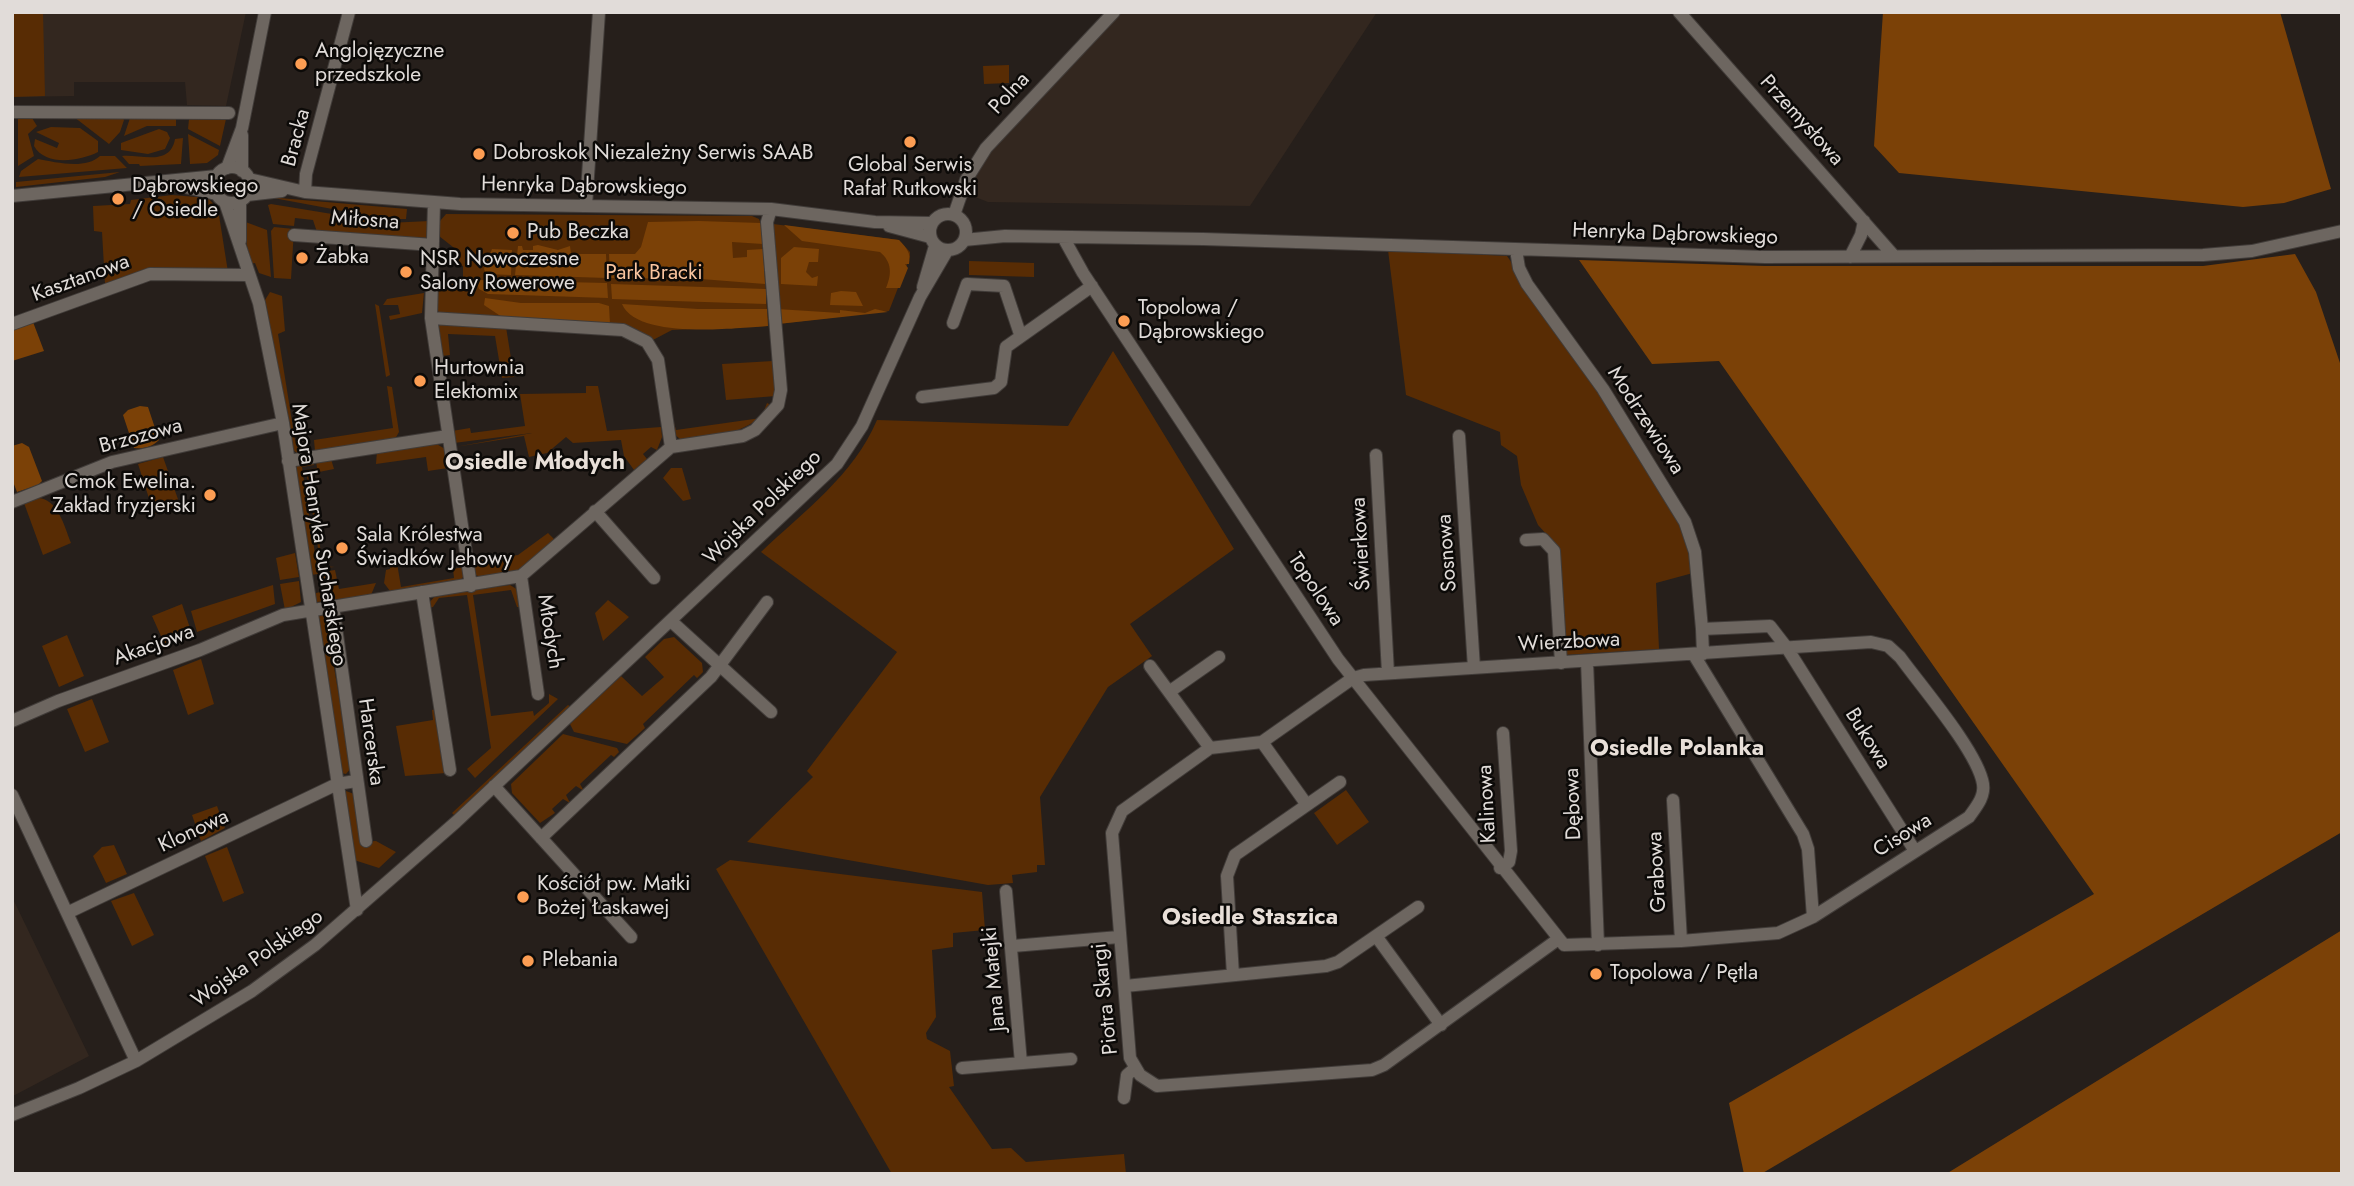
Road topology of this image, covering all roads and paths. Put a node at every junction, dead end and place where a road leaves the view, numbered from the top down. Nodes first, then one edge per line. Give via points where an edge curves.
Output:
1 (265, 12) edge
2 (349, 12) edge
3 (599, 12) edge
4 (1114, 12) edge
5 (1679, 12) edge
6 (12, 112) edge
7 (229, 113) dead end
8 (242, 128) junction
9 (222, 172) junction
10 (246, 175) junction
11 (162, 182) junction
12 (299, 191) junction
13 (12, 195) edge
14 (221, 198) junction
15 (244, 198) junction
16 (434, 202) junction
17 (586, 206) junction
18 (771, 209) junction
19 (954, 215) junction
20 (1864, 221) junction
21 (875, 222) junction
22 (932, 223) junction
23 (2342, 231) edge
24 (965, 234) junction
25 (294, 235) dead end
26 (1063, 237) junction
27 (433, 245) junction
28 (938, 245) junction
29 (1516, 250) junction
30 (240, 252) junction
31 (1894, 256) junction
32 (1850, 257) junction
33 (247, 275) junction
34 (1092, 286) junction
35 (431, 318) junction
36 (953, 323) dead end
37 (12, 324) edge
38 (1020, 334) junction
39 (922, 397) dead end
40 (283, 423) junction
41 (448, 436) junction
42 (1459, 436) dead end
43 (671, 447) junction
44 (1376, 455) dead end
45 (288, 461) junction
46 (12, 502) edge
47 (595, 511) junction
48 (1526, 540) dead end
49 (520, 576) junction
50 (654, 578) dead end
51 (471, 586) junction
52 (422, 592) junction
53 (767, 602) dead end
54 (333, 606) junction
55 (309, 609) junction
56 (671, 621) junction
57 (1702, 629) junction
58 (1787, 648) junction
59 (1699, 654) junction
60 (1219, 657) dead end
61 (1587, 661) junction
62 (1561, 663) junction
63 (718, 666) junction
64 (1150, 666) dead end
65 (1474, 668) junction
66 (1388, 673) junction
67 (1353, 678) junction
68 (1169, 692) junction
69 (538, 694) dead end
70 (771, 712) dead end
71 (12, 721) edge
72 (1503, 733) dead end
73 (1262, 742) junction
74 (1210, 748) junction
75 (450, 769) dead end
76 (356, 781) junction
77 (1340, 782) dead end
78 (337, 785) junction
79 (494, 786) junction
80 (12, 795) edge
81 (1673, 800) dead end
82 (1307, 805) junction
83 (541, 838) junction
84 (366, 841) dead end
85 (1915, 851) junction
86 (1500, 868) junction
87 (1006, 891) dead end
88 (1418, 907) dead end
89 (357, 911) junction
90 (67, 913) junction
91 (1813, 917) junction
92 (1376, 936) junction
93 (631, 937) dead end
94 (1119, 937) junction
95 (1681, 941) junction
96 (1560, 942) junction
97 (1598, 945) junction
98 (1013, 946) junction
99 (1233, 975) junction
100 (1125, 986) junction
101 (1441, 1024) junction
102 (1071, 1059) dead end
103 (136, 1060) junction
104 (1021, 1063) junction
105 (962, 1068) dead end
106 (1134, 1069) junction
107 (1124, 1098) dead end
108 (12, 1115) edge

1 - 8 street
2 - 12 street, Bracka
3 - 17 street
4 - 19 street, Polna via 986,148 966,180
5 - 20 street, Przemysłowa
6 - 7 street
8 - 9 street, Majora Henryka Sucharskiego
8 - 10 street, Majora Henryka Sucharskiego
9 - 10 street, Henryka Dąbrowskiego
9 - 11 street, Henryka Dąbrowskiego
9 - 14 street, Majora Henryka Sucharskiego
10 - 12 street, Henryka Dąbrowskiego
10 - 15 street, Majora Henryka Sucharskiego
11 - 13 street
11 - 14 street, Henryka Dąbrowskiego
12 - 15 street, Henryka Dąbrowskiego
12 - 16 street, Henryka Dąbrowskiego
14 - 15 street, Henryka Dąbrowskiego
14 - 30 street, Majora Henryka Sucharskiego
15 - 30 street, Majora Henryka Sucharskiego
16 - 17 street, Henryka Dąbrowskiego
16 - 27 street
17 - 18 street, Henryka Dąbrowskiego
18 - 21 street, Henryka Dąbrowskiego
18 - 43 street via 767,222 781,390 778,405 743,436
19 - 22 street via 942,215
19 - 24 street
20 - 31 street, Przemysłowa
20 - 32 street
21 - 22 street
21 - 28 street
22 - 28 street
23 - 31 street, Henryka Dąbrowskiego via 2252,251 2203,255
24 - 26 street, Henryka Dąbrowskiego
24 - 28 street via 957,248
25 - 27 street, Miłosna
26 - 29 street, Henryka Dąbrowskiego
26 - 34 street, Topolowa
27 - 35 street
28 - 56 street, Wojska Polskiego via 920,298 862,426 837,464
29 - 32 street, Henryka Dąbrowskiego
29 - 57 street, Modrzewiowa via 1527,284 1603,389 1685,522 1695,552
30 - 33 street, Majora Henryka Sucharskiego
31 - 32 street, Henryka Dąbrowskiego
33 - 37 street, Kasztanowa via 150,274
33 - 40 street, Majora Henryka Sucharskiego via 259,303
34 - 38 street
34 - 67 street, Topolowa
35 - 41 street
35 - 43 street via 623,330 647,342 658,360
36 - 38 street via 967,284 1004,286
38 - 39 street via 1006,346 1001,382 995,388
40 - 45 street, Majora Henryka Sucharskiego
40 - 46 street, Brzozowa via 112,462
41 - 45 street
41 - 51 street
42 - 65 street, Sosnowa
43 - 47 street
44 - 66 street, Świerkowa
45 - 55 street, Majora Henryka Sucharskiego
47 - 49 street
47 - 50 street
48 - 62 street via 1543,539 1554,551
49 - 51 street, Akacjowa
49 - 69 street, Młodych
51 - 52 street, Akacjowa
52 - 54 street, Akacjowa
52 - 75 street
53 - 63 street
54 - 55 street, Akacjowa
54 - 76 street, Harcerska
55 - 71 street, Akacjowa via 283,615
55 - 78 street, Majora Henryka Sucharskiego
56 - 63 street
56 - 79 street, Wojska Polskiego
57 - 58 street, Bukowa via 1770,626
57 - 59 street, Modrzewiowa
58 - 59 street, Wierzbowa
58 - 85 street, Bukowa
58 - 85 street, Cisowa via 1871,642 1888,646 1974,760 1983,785 1981,800 1969,817
59 - 61 street, Wierzbowa
59 - 91 street via 1803,834
60 - 68 street
61 - 62 street, Wierzbowa
61 - 97 street, Dębowa
62 - 65 street, Wierzbowa
63 - 70 street
63 - 83 street
64 - 68 street
65 - 66 street, Wierzbowa
66 - 67 street, Wierzbowa
67 - 73 street, Piotra Skargi
67 - 86 street, Topolowa
68 - 74 street
72 - 86 street, Kalinowa via 1511,850 1508,862
73 - 74 street, Piotra Skargi
73 - 82 street
74 - 94 street, Piotra Skargi via 1122,811 1112,833
76 - 78 street, Klonowa
76 - 84 street, Harcerska
77 - 82 street
78 - 89 street, Majora Henryka Sucharskiego
78 - 90 street, Klonowa
79 - 83 street
79 - 89 street, Wojska Polskiego
80 - 90 street
81 - 95 street, Grabowa
82 - 99 street via 1236,855 1231,865 1227,876
83 - 93 street
85 - 91 street, Cisowa
86 - 96 street, Topolowa
87 - 98 street, Jana Matejki
88 - 92 street
89 - 103 street, Wojska Polskiego via 274,976
90 - 103 street
91 - 95 street, Cisowa via 1778,933
92 - 99 street via 1326,966
92 - 101 street
94 - 98 street
94 - 100 street, Piotra Skargi
95 - 97 street, Cisowa
96 - 97 street, Cisowa
96 - 101 street, Piotra Skargi
98 - 104 street, Jana Matejki
99 - 100 street
100 - 106 street, Piotra Skargi
101 - 106 street, Piotra Skargi via 1372,1070 1162,1087
102 - 104 street
103 - 108 street, Wojska Polskiego
104 - 105 street
106 - 107 street via 1127,1075

